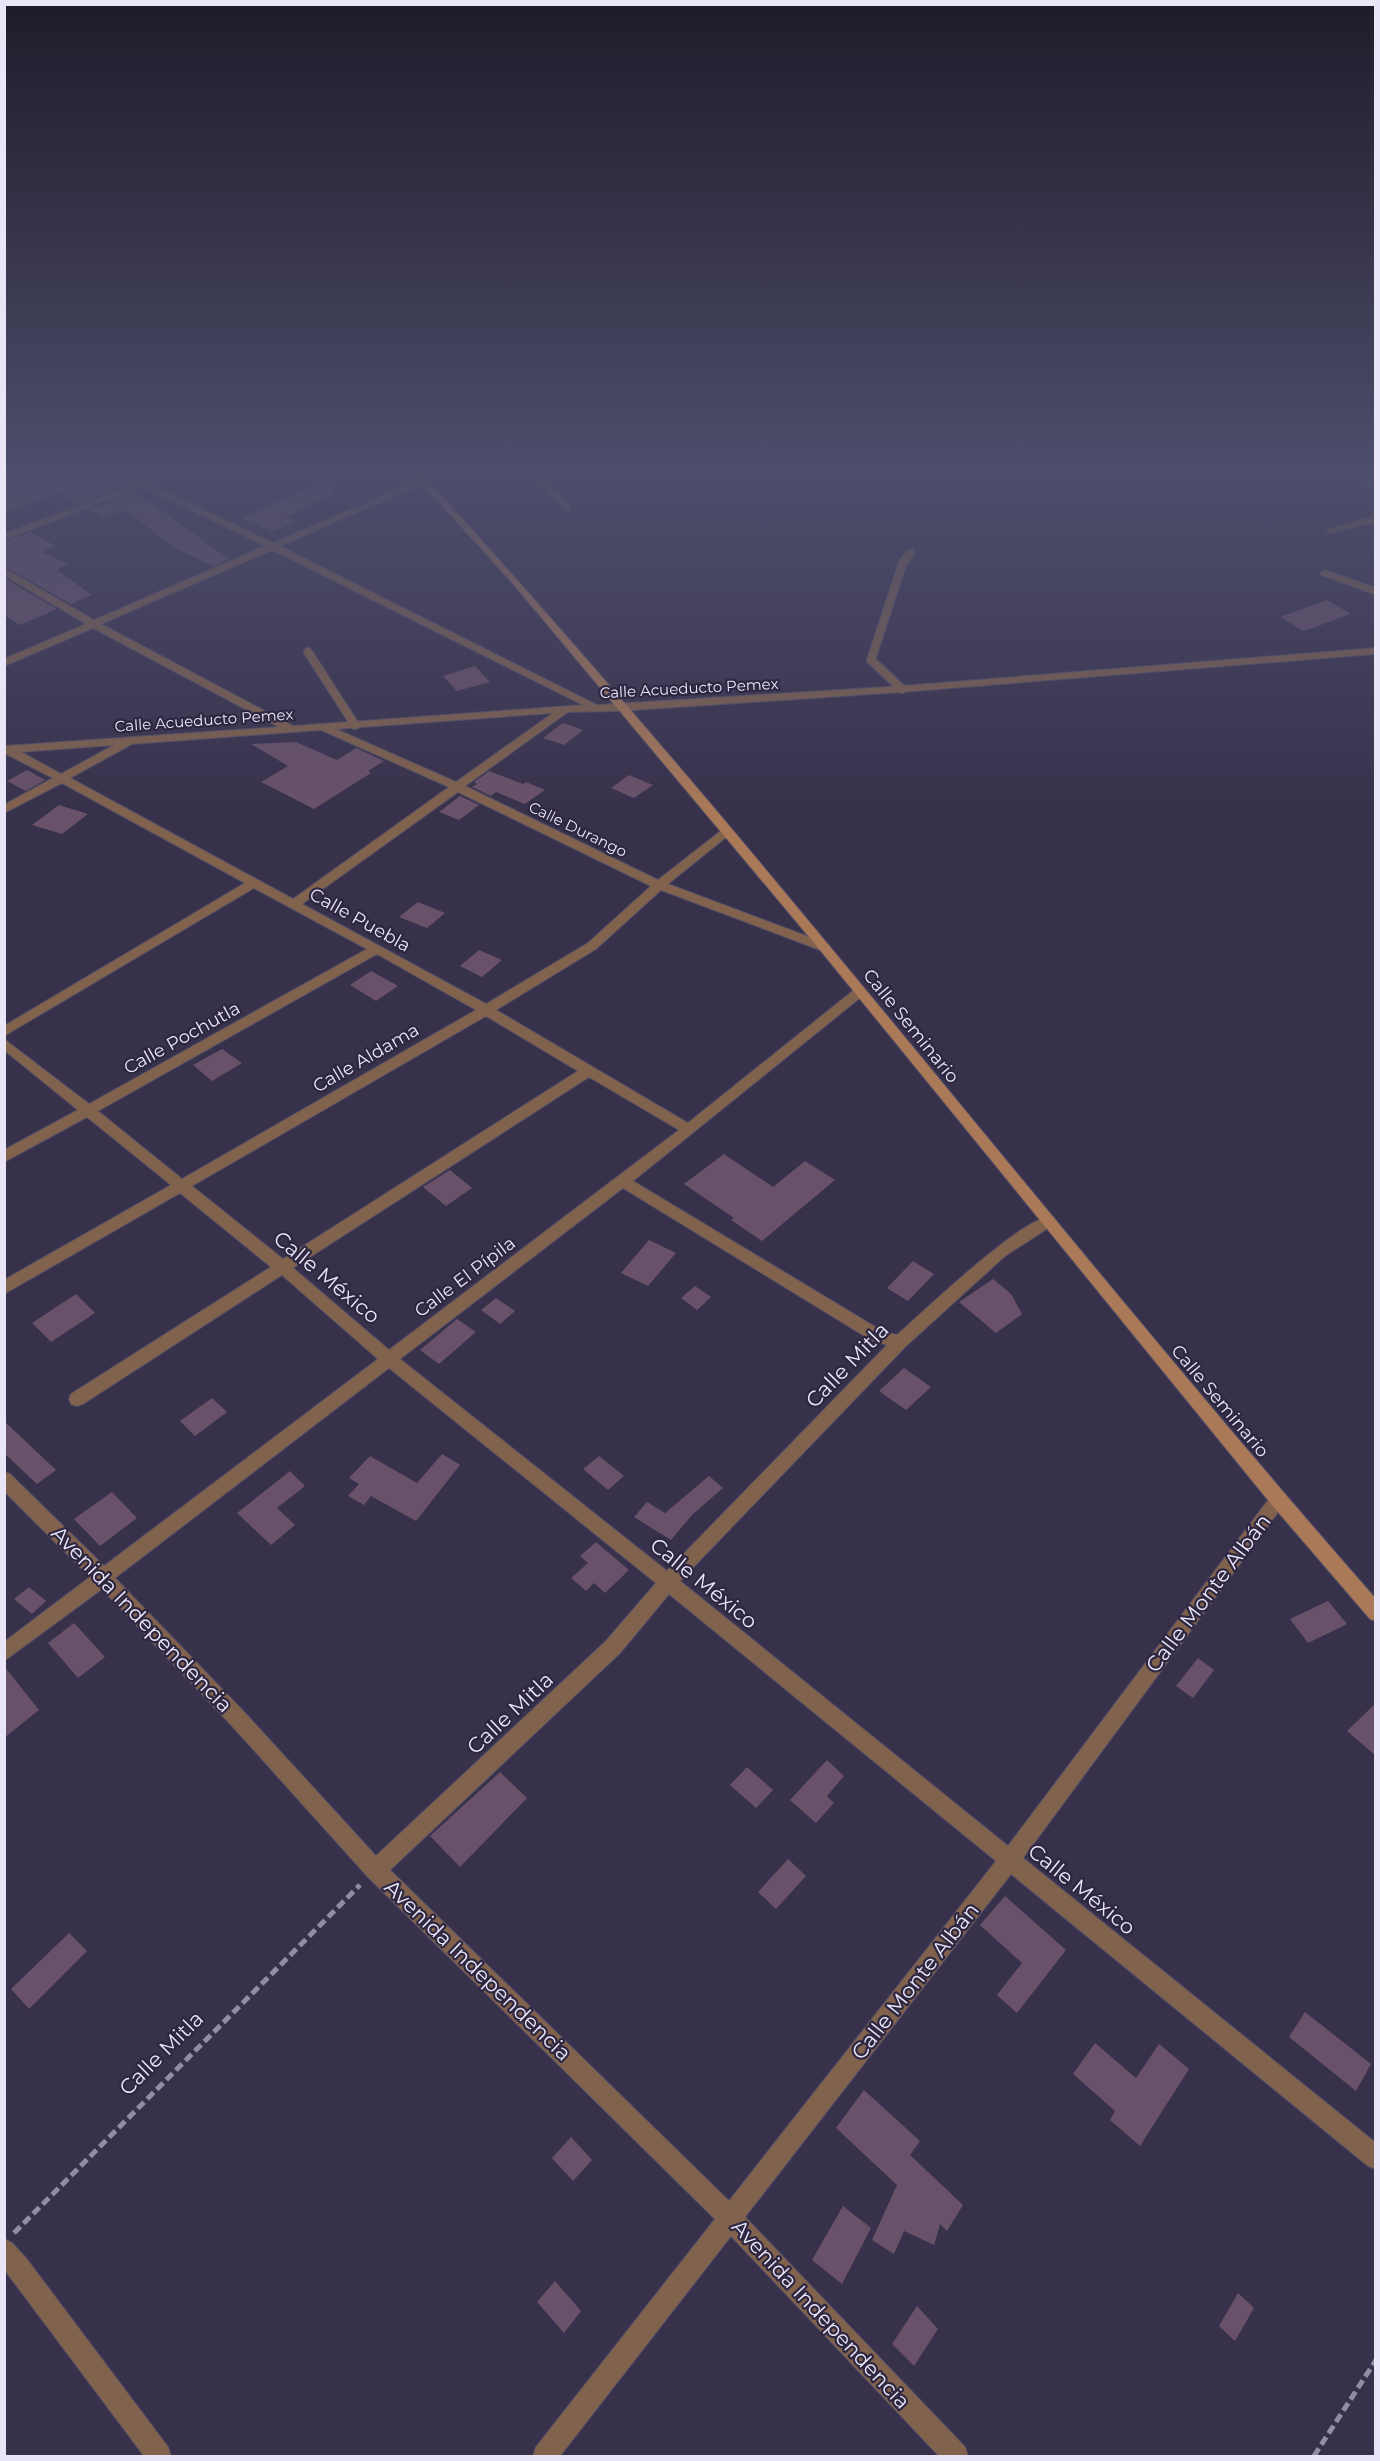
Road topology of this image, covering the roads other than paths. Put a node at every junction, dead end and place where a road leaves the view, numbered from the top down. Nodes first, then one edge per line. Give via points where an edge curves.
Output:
1 (24, 583) edge
2 (187, 583) edge
3 (346, 583) edge
4 (517, 583) edge
5 (896, 583) edge
6 (1351, 583) edge
7 (1376, 592) edge
8 (93, 624) junction
9 (1376, 651) edge
10 (308, 652) dead end
11 (4, 663) edge
12 (902, 689) junction
13 (596, 708) junction
14 (620, 708) junction
15 (565, 709) junction
16 (355, 724) junction
17 (323, 727) junction
18 (293, 730) junction
19 (134, 739) junction
20 (6, 749) edge
21 (63, 780) junction
22 (457, 787) junction
23 (4, 810) edge
24 (726, 832) junction
25 (253, 883) junction
26 (659, 885) junction
27 (294, 904) junction
28 (824, 947) junction
29 (377, 950) junction
30 (859, 993) junction
31 (486, 1010) junction
32 (4, 1032) edge
33 (4, 1043) edge
34 (588, 1071) junction
35 (88, 1111) junction
36 (689, 1130) junction
37 (4, 1157) edge
38 (622, 1181) junction
39 (181, 1186) junction
40 (1048, 1221) junction
41 (282, 1267) junction
42 (4, 1288) edge
43 (900, 1342) junction
44 (390, 1359) junction
45 (77, 1399) dead end
46 (4, 1479) edge
47 (1278, 1500) junction
48 (104, 1577) junction
49 (668, 1582) junction
50 (1376, 1613) edge
51 (4, 1653) edge
52 (1010, 1859) junction
53 (375, 1870) junction
54 (1376, 2158) edge
55 (730, 2218) junction
56 (4, 2252) edge
57 (159, 2457) edge
58 (545, 2457) edge
59 (956, 2457) edge

1 - 8 street
2 - 8 street
3 - 13 street
4 - 14 street, Calle Seminario
5 - 12 lane via 871,660
6 - 7 street
8 - 11 street
8 - 18 street
9 - 12 street, Calle Acueducto Pemex
10 - 16 lane
12 - 14 street, Calle Acueducto Pemex
13 - 14 street, Calle Acueducto Pemex
13 - 15 street, Calle Acueducto Pemex
14 - 24 street, Calle Seminario
15 - 16 street, Calle Acueducto Pemex
15 - 22 street
16 - 17 street, Calle Acueducto Pemex
17 - 18 street, Calle Acueducto Pemex
17 - 22 street, Calle Durango
18 - 19 street, Calle Acueducto Pemex
19 - 20 street, Calle Acueducto Pemex
19 - 21 street
20 - 21 street, Calle Puebla
21 - 23 street
21 - 25 street, Calle Puebla
22 - 26 street, Calle Durango
22 - 27 street
24 - 26 street, Calle Aldama
24 - 28 street, Calle Seminario
25 - 27 street, Calle Puebla
25 - 32 street
26 - 28 street, Calle Durango
26 - 31 street, Calle Aldama via 592,945
27 - 29 street, Calle Puebla
28 - 30 street, Calle Seminario
29 - 31 street, Calle Puebla
29 - 35 street, Calle Pochutla
30 - 36 street, Calle El Pípila
30 - 40 street, Calle Seminario
31 - 34 street, Calle Puebla
31 - 39 street, Calle Aldama
33 - 35 street, Calle México
34 - 36 street, Calle Puebla
34 - 41 street
35 - 37 street, Calle Pochutla
35 - 39 street, Calle México
36 - 38 street, Calle El Pípila
38 - 43 street via 877,1336
38 - 44 street, Calle El Pípila
39 - 41 street, Calle México
39 - 42 street, Calle Aldama
40 - 43 street, Calle Mitla via 999,1252
40 - 47 street, Calle Seminario
41 - 44 street, Calle México
41 - 45 street
43 - 49 street, Calle Mitla
44 - 48 street, Calle El Pípila
44 - 49 street, Calle México
46 - 48 street, Avenida Independencia
47 - 50 street, Calle Seminario
47 - 52 street, Calle Monte Albán
48 - 51 street, Calle El Pípila
48 - 53 street, Avenida Independencia
49 - 52 street, Calle México
49 - 53 street, Calle Mitla via 613,1647
52 - 54 street, Calle México
52 - 55 street, Calle Monte Albán
53 - 55 street, Avenida Independencia
55 - 58 street, Calle Monte Albán
55 - 59 street, Avenida Independencia
56 - 57 street

